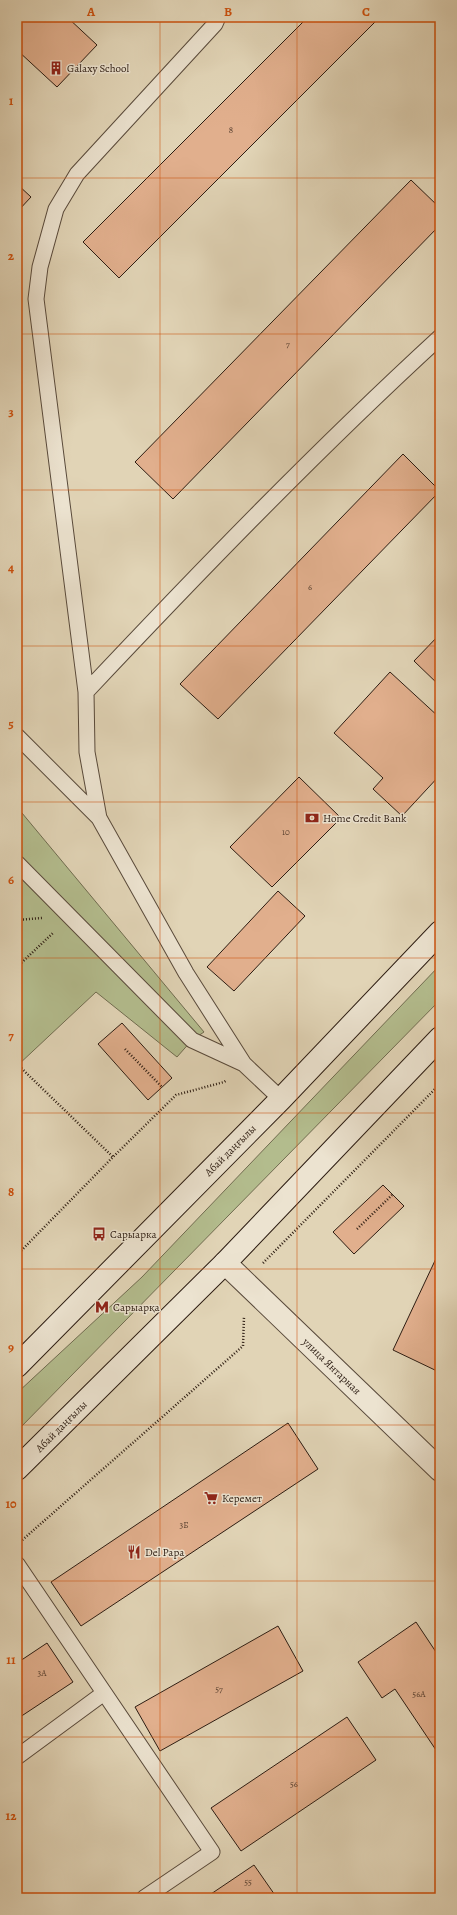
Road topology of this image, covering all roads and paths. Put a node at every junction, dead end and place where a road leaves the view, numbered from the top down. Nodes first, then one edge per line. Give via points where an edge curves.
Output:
1 (218, 17) edge
2 (440, 337) edge
3 (86, 692) junction
4 (17, 736) edge
5 (99, 818) junction
6 (17, 863) edge
7 (70, 917) junction
8 (440, 932) edge
9 (17, 967) edge
10 (440, 1038) edge
11 (125, 1049) dead end
12 (17, 1064) edge
13 (244, 1064) junction
14 (224, 1082) dead end
15 (440, 1084) edge
16 (162, 1087) dead end
17 (281, 1099) junction
18 (113, 1157) junction
19 (392, 1195) dead end
20 (357, 1229) dead end
21 (17, 1255) edge
22 (225, 1263) junction
23 (244, 1282) junction
24 (17, 1366) edge
25 (17, 1469) edge
26 (440, 1470) edge
27 (17, 1545) edge
28 (17, 1564) edge
29 (104, 1693) junction
30 (17, 1757) edge
31 (144, 1898) edge

1 - 3 lane via 215,24 77,174 56,209 40,268 36,299
2 - 3 lane via 384,388 215,556
3 - 5 lane via 87,752
4 - 5 lane
5 - 13 lane via 186,973
6 - 7 lane
7 - 9 path
7 - 13 lane via 192,1040
8 - 17 main road, Абай даңғылы
10 - 22 main road, Абай даңғылы
11 - 16 path
12 - 18 path
13 - 17 lane
14 - 18 path via 176,1095
15 - 23 path
17 - 24 main road, Абай даңғылы
18 - 21 path
19 - 20 path
22 - 23 main road, улица Янтарная
22 - 25 main road, Абай даңғылы
23 - 26 main road, улица Янтарная
23 - 27 path via 243,1346
28 - 29 lane
29 - 30 lane
29 - 31 lane via 212,1852

